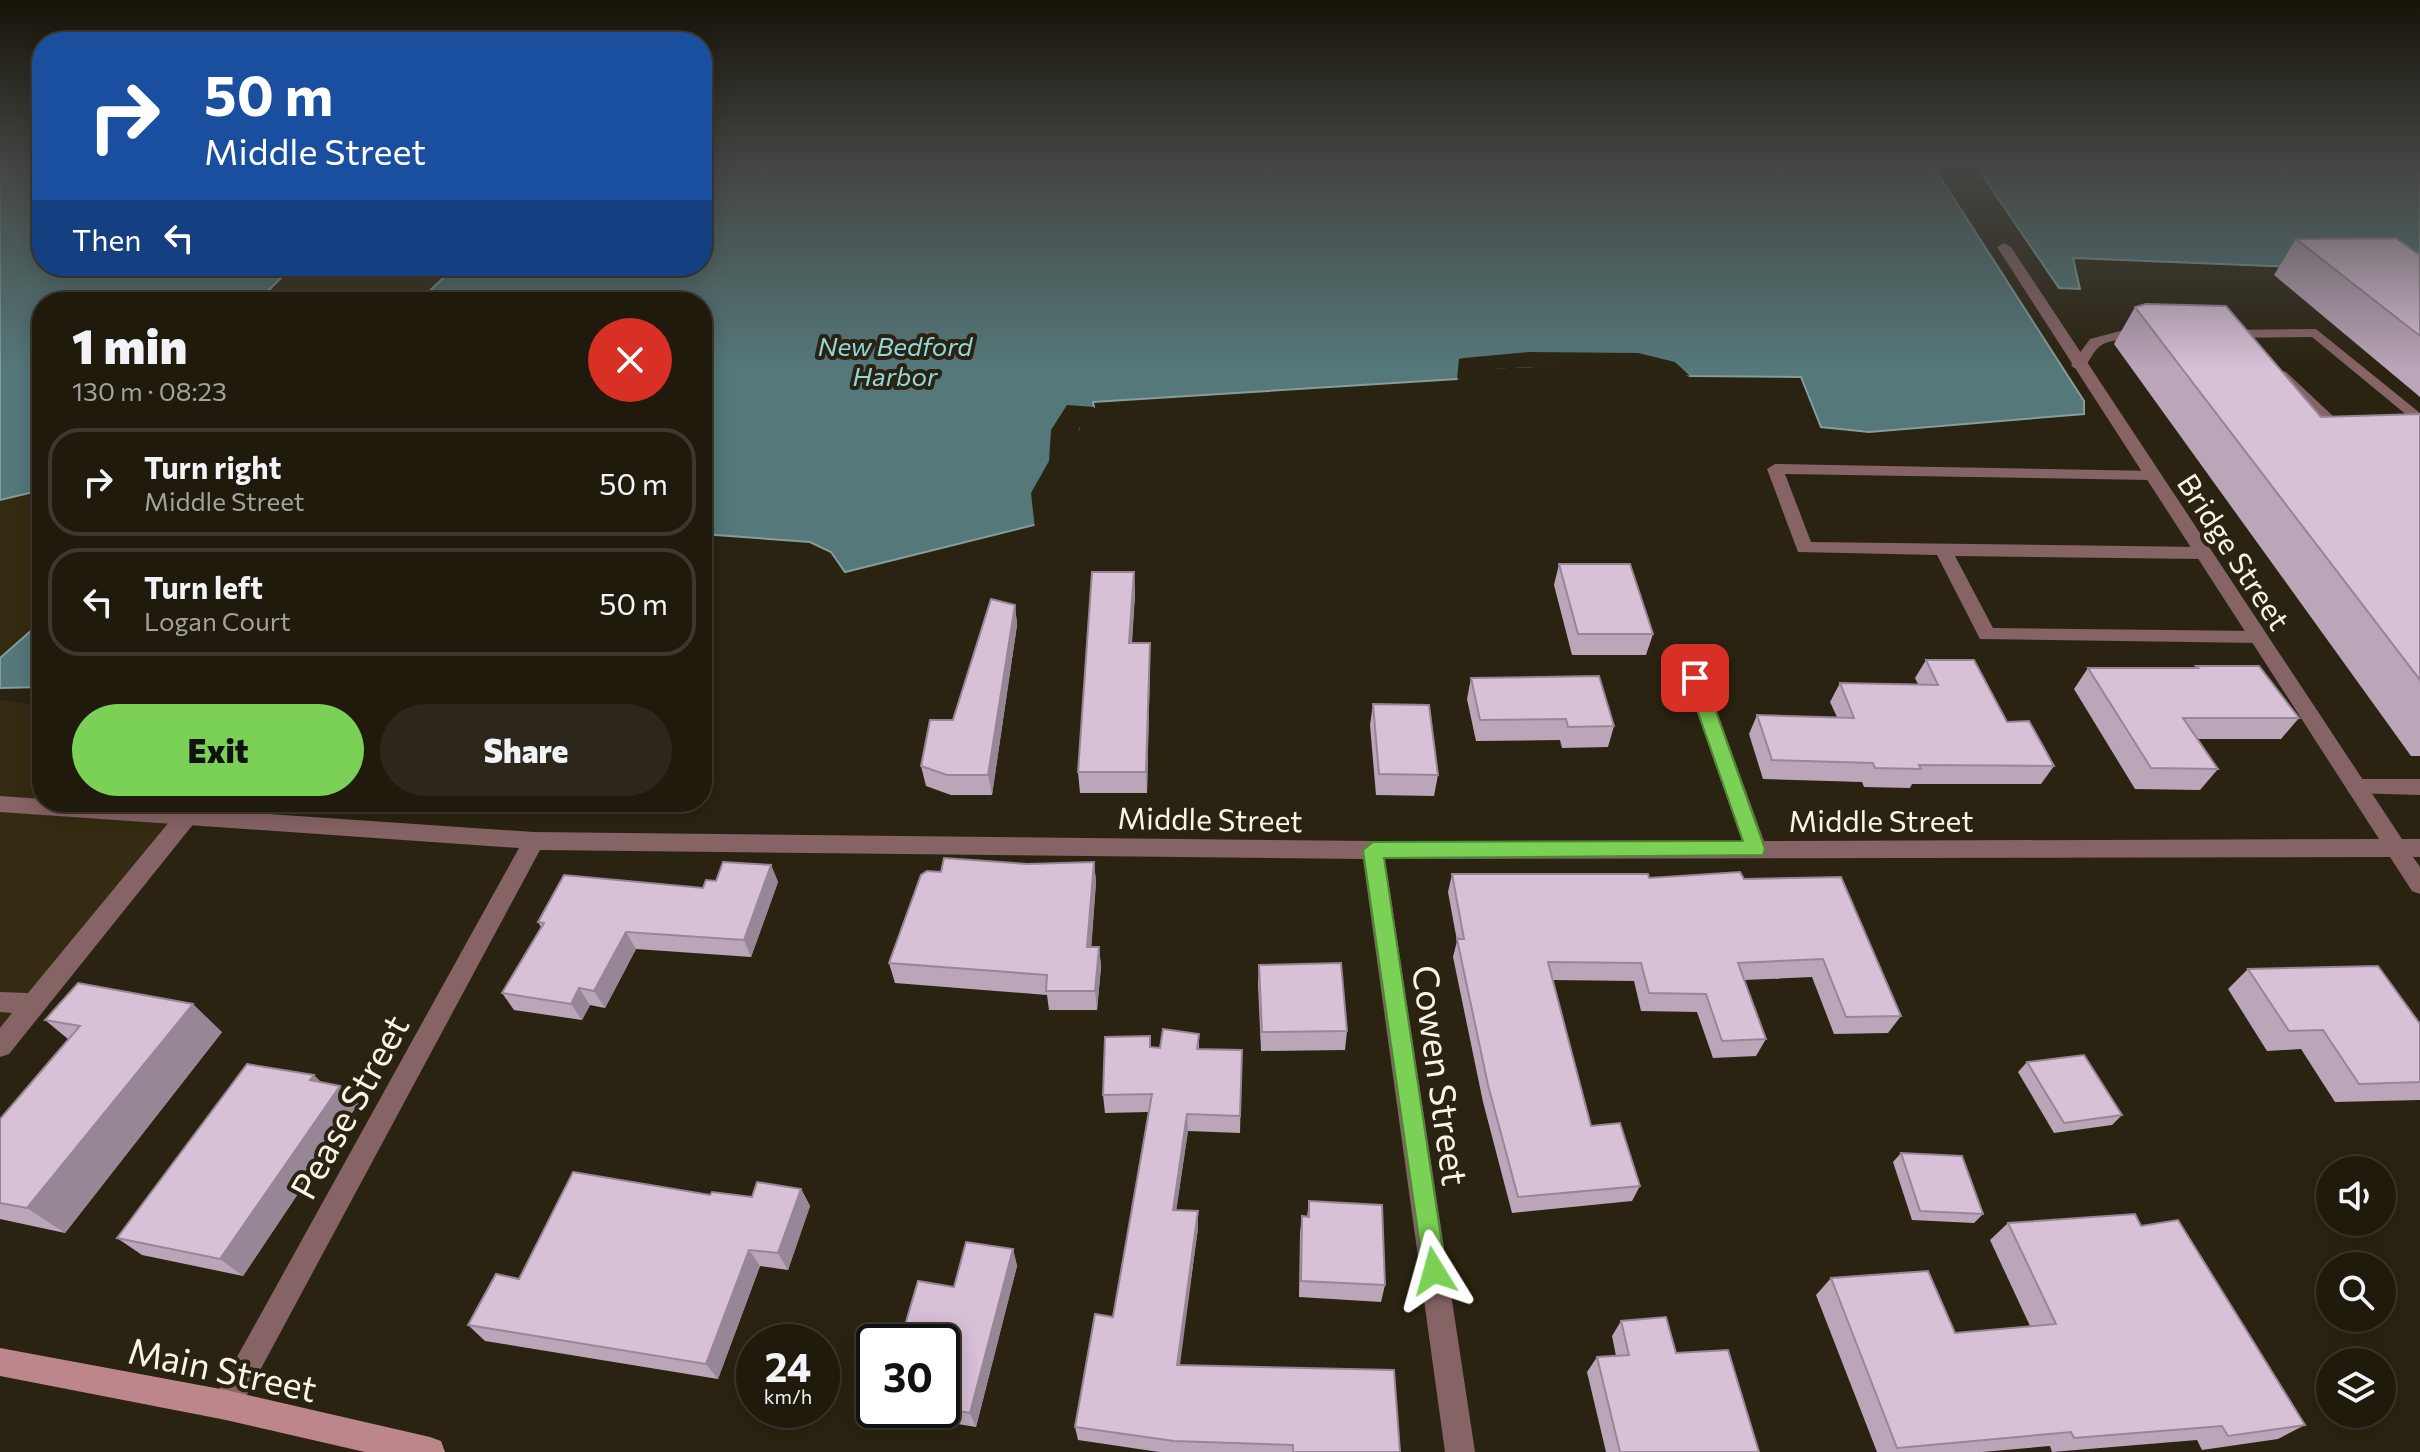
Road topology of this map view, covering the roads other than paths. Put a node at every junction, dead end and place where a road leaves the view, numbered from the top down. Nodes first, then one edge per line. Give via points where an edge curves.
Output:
1 (2004, 247) dead end
2 (2167, 334) edge
3 (2209, 334) edge
4 (2238, 334) junction
5 (2079, 365) junction
6 (2420, 421) edge
7 (2343, 434) edge
8 (2151, 475) junction
9 (1943, 550) junction
10 (2203, 553) junction
11 (2258, 637) junction
12 (1695, 678) dead end
13 (2356, 787) junction
14 (2420, 787) edge
15 (0, 804) edge
16 (32, 806) edge
17 (125, 812) edge
18 (187, 816) junction
19 (534, 841) junction
20 (2396, 848) junction
21 (2420, 848) edge
22 (1756, 849) junction
23 (1373, 850) junction
24 (2420, 885) edge
25 (0, 1002) edge
26 (34, 1004) junction
27 (0, 1046) edge
28 (0, 1362) edge
29 (226, 1405) junction
30 (430, 1452) edge
31 (1460, 1452) edge

1 - 5 street, Bridge Street
2 - 5 street via 2124,334 2095,342
3 - 4 street
4 - 6 street via 2316,333
4 - 7 street
5 - 8 street, Bridge Street
8 - 9 street via 1775,469 1804,548
8 - 10 street, Bridge Street
9 - 10 street
9 - 11 street via 1987,634
10 - 11 street, Bridge Street
11 - 13 street, Bridge Street
12 - 22 street
13 - 14 street
13 - 20 street, Bridge Street
15 - 16 street, Middle Street
17 - 18 street, Middle Street
18 - 19 street, Middle Street
18 - 26 street
19 - 23 street, Middle Street
19 - 29 street, Pease Street
20 - 21 street, Middle Street
20 - 22 street, Middle Street
20 - 24 street, Bridge Street
22 - 23 street, Middle Street
23 - 31 street, Cowen Street
25 - 26 street
26 - 27 street
28 - 29 main road, Main Street
29 - 30 main road, Main Street

